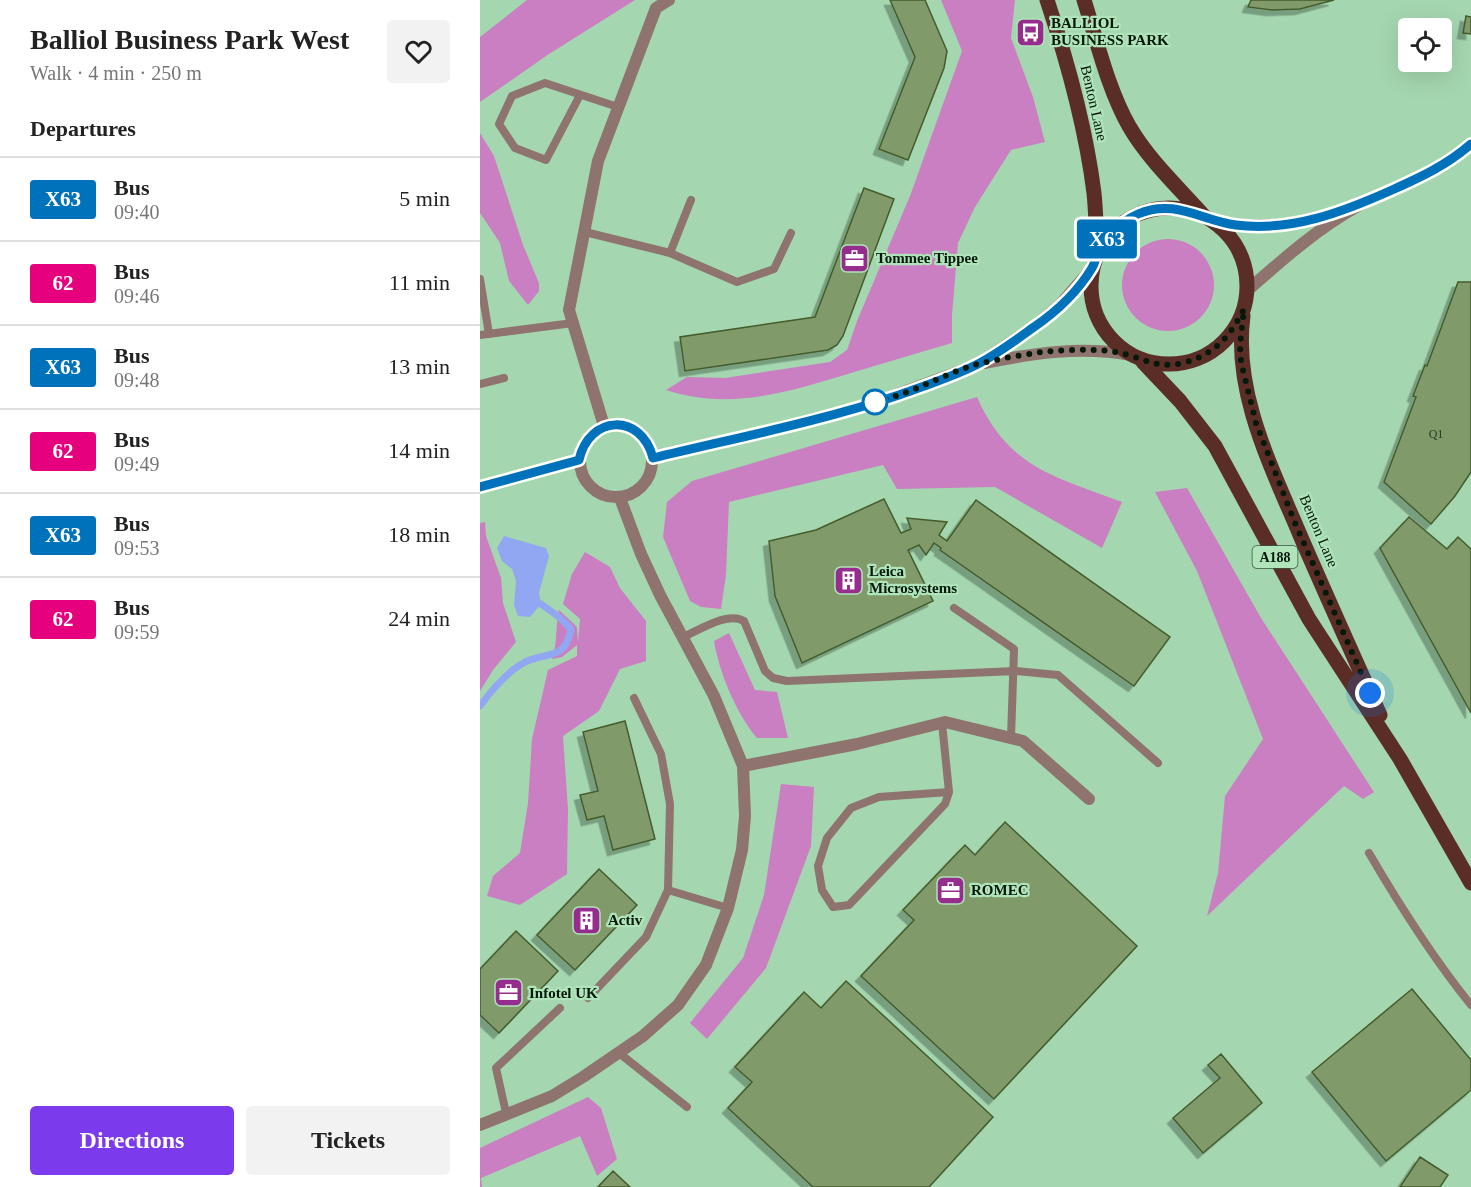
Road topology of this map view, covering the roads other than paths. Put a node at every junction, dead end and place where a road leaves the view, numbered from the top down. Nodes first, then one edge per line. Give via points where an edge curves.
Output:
1 (669, 0) edge
2 (1047, 0) edge
3 (1084, 0) edge
4 (580, 95) junction
5 (618, 107) junction
6 (1471, 144) edge
7 (691, 200) dead end
8 (1357, 206) junction
9 (1209, 219) junction
10 (585, 232) junction
11 (791, 233) dead end
12 (670, 253) junction
13 (1095, 260) junction
14 (480, 279) edge
15 (1248, 290) junction
16 (1244, 309) junction
17 (573, 322) junction
18 (485, 335) edge
19 (1137, 358) junction
20 (977, 365) junction
21 (504, 378) dead end
22 (480, 384) edge
23 (604, 426) junction
24 (653, 458) junction
25 (579, 460) junction
26 (480, 487) edge
27 (620, 498) junction
28 (954, 608) dead end
29 (683, 637) junction
30 (1015, 671) junction
31 (633, 698) dead end
32 (942, 723) junction
33 (1011, 738) junction
34 (1400, 759) junction
35 (1158, 763) dead end
36 (743, 766) junction
37 (949, 792) junction
38 (1089, 799) dead end
39 (1369, 853) dead end
40 (1471, 883) edge
41 (668, 890) junction
42 (728, 908) junction
43 (588, 998) dead end
44 (1471, 1005) edge
45 (560, 1008) dead end
46 (619, 1053) junction
47 (687, 1107) dead end
48 (506, 1113) junction
49 (480, 1125) edge

1 - 5 street via 656,8
2 - 13 main road, Benton Lane / A188 via 1072,85 1089,165 1094,193
3 - 9 main road, Benton Lane / A188 via 1129,126 1145,150
4 - 4 lane via 545,83 512,96 499,124 515,148 546,160
4 - 5 lane
5 - 10 street via 598,161
6 - 8 street via 1430,173
7 - 12 lane
8 - 9 street via 1273,226
8 - 15 street via 1290,253
9 - 13 main road via 1179,210 1140,213 1115,230
9 - 15 main road, A188 via 1237,246
10 - 12 lane
10 - 17 street via 569,310
11 - 12 lane via 774,269 737,282
13 - 19 main road, A188 via 1091,291 1096,312 1109,335
13 - 20 street via 1059,306
14 - 18 lane
15 - 16 main road, A188
16 - 19 main road, A188 via 1224,341 1199,358 1175,365
16 - 34 main road, Benton Lane / A188 via 1241,362 1259,433
17 - 18 lane
17 - 23 street
19 - 20 street via 1087,350 1062,351
19 - 34 main road, Benton Lane / A188 via 1180,401 1215,446 1309,619
20 - 24 street via 877,402
21 - 22 lane
23 - 24 street via 619,424 633,428 650,446
23 - 25 street via 592,433
24 - 27 street via 648,480 637,491
25 - 26 street
25 - 27 street via 592,489
27 - 29 street via 660,595
28 - 30 lane via 1014,649
29 - 30 lane via 737,617 744,621 765,671 773,678 787,681
29 - 36 street via 714,696
30 - 33 lane
30 - 35 lane via 1058,675
31 - 41 lane via 661,754 670,804
32 - 33 street
32 - 36 street
32 - 37 lane
33 - 38 street via 1023,741
34 - 40 main road, Benton Lane / A188
36 - 42 street via 742,850
37 - 37 lane via 945,804 849,905 834,907 822,890 818,866 827,838 851,808 879,797
39 - 44 lane via 1409,920
41 - 42 lane
41 - 43 lane via 646,937
42 - 46 street via 706,965 678,1005
45 - 48 lane via 496,1068
46 - 47 lane
46 - 48 street via 552,1096
48 - 49 street

